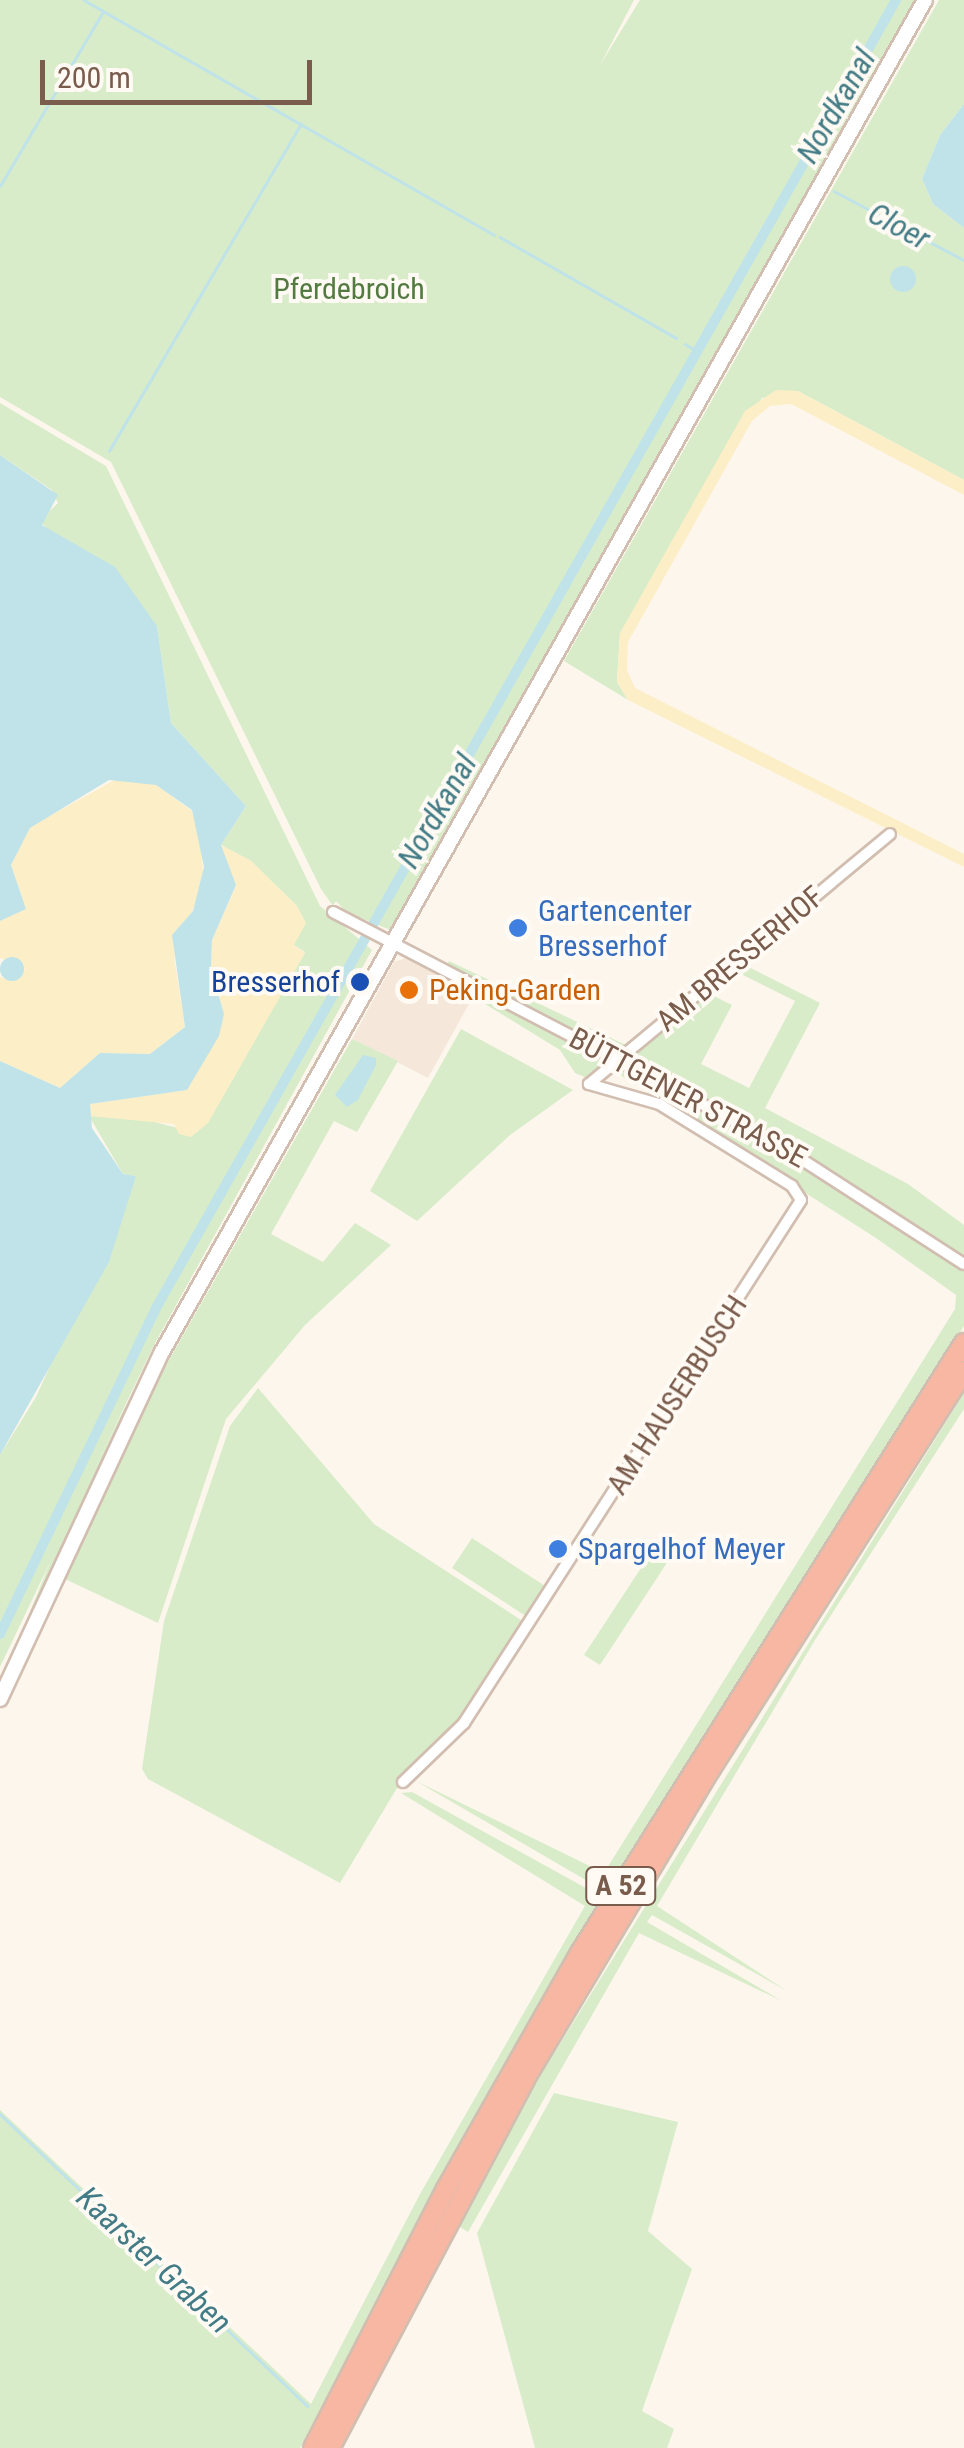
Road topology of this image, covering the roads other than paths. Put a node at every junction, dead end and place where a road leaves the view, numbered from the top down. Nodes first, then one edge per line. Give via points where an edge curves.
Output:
1 (925, 0) edge
2 (890, 834) dead end
3 (333, 912) dead end
4 (390, 945) junction
5 (620, 1060) junction
6 (589, 1084) joint
7 (964, 1264) edge
8 (964, 1343) edge
9 (964, 1371) edge
10 (0, 1698) edge
11 (403, 1782) dead end
12 (312, 2448) edge
13 (330, 2448) edge

1 - 4 main road
2 - 5 street, AM BRESSERHOF
3 - 4 street, BÜTTGENER STRASSE
4 - 5 street, BÜTTGENER STRASSE
4 - 10 main road via 131,1412
5 - 6 street, AM BRESSERHOF
5 - 7 street, BÜTTGENER STRASSE via 818,1167
6 - 11 street, AM HAUSERBUSCH via 659,1104 792,1186 800,1200 464,1723
8 - 12 highway, A 52 via 580,1952 446,2189
9 - 13 highway, A 52 via 710,1770 524,2079

